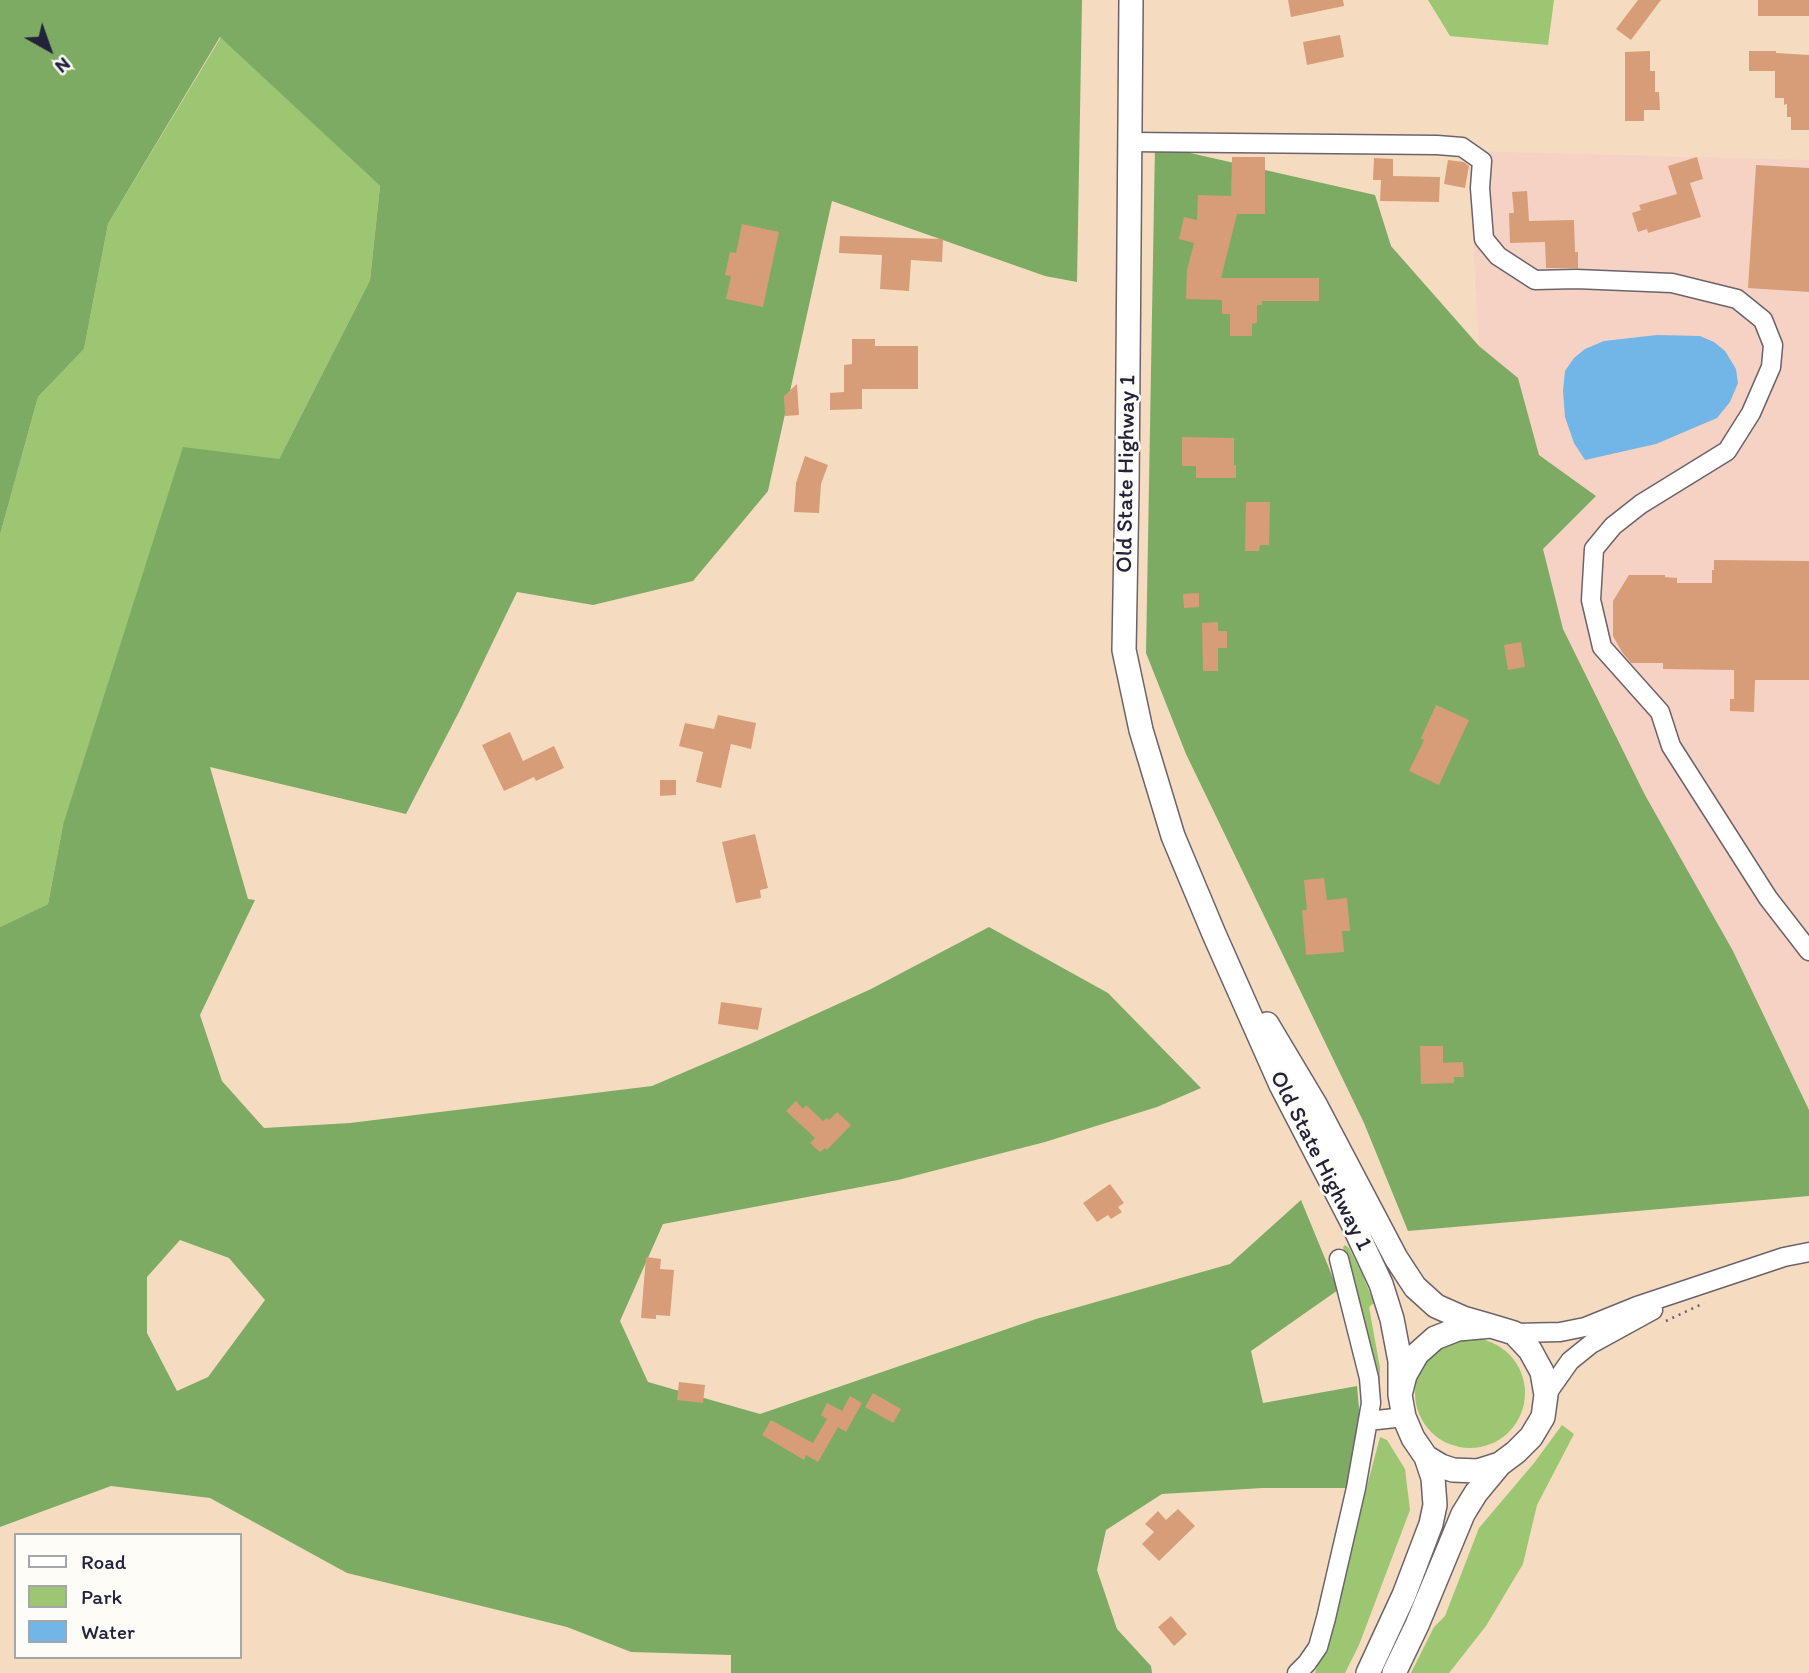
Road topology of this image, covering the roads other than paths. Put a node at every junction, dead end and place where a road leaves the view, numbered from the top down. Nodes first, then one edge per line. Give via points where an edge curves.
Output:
1 (1131, 0) edge
2 (1130, 142) junction
3 (1213, 934) junction
4 (1809, 951) edge
5 (1809, 1252) edge
6 (1339, 1259) dead end
7 (1707, 1292) junction
8 (1491, 1326) junction
9 (1514, 1333) junction
10 (1546, 1395) junction
11 (1402, 1406) junction
12 (1368, 1421) junction
13 (1426, 1458) junction
14 (1500, 1464) junction
15 (1297, 1673) edge
16 (1368, 1673) edge
17 (1394, 1673) edge

1 - 2 main road, Old State Highway 1
2 - 3 main road, Old State Highway 1 via 1124,650 1141,730 1173,836
2 - 4 street via 1462,147 1482,161 1484,239 1498,256 1535,280 1672,283 1737,299 1763,320 1773,345 1770,366 1751,413 1727,451 1613,526 1594,549 1591,600 1602,647 1660,712 1671,746 1768,898
3 - 8 main road, Old State Highway 1 via 1316,1106 1415,1287 1436,1306
3 - 11 main road, Old State Highway 1 via 1281,1085 1381,1284 1400,1361
5 - 7 street via 1784,1257
6 - 12 street via 1369,1378
7 - 9 street via 1637,1306 1585,1327
7 - 10 street via 1591,1344 1570,1361
8 - 9 main road
8 - 11 main road via 1458,1329 1435,1338 1417,1354 1405,1375
9 - 10 main road via 1542,1372
10 - 14 main road via 1543,1417 1531,1437
11 - 12 street
11 - 13 main road
12 - 15 street via 1318,1647
13 - 14 main road via 1453,1470 1478,1471
13 - 16 main road via 1433,1478 1431,1524
14 - 17 main road via 1463,1514

